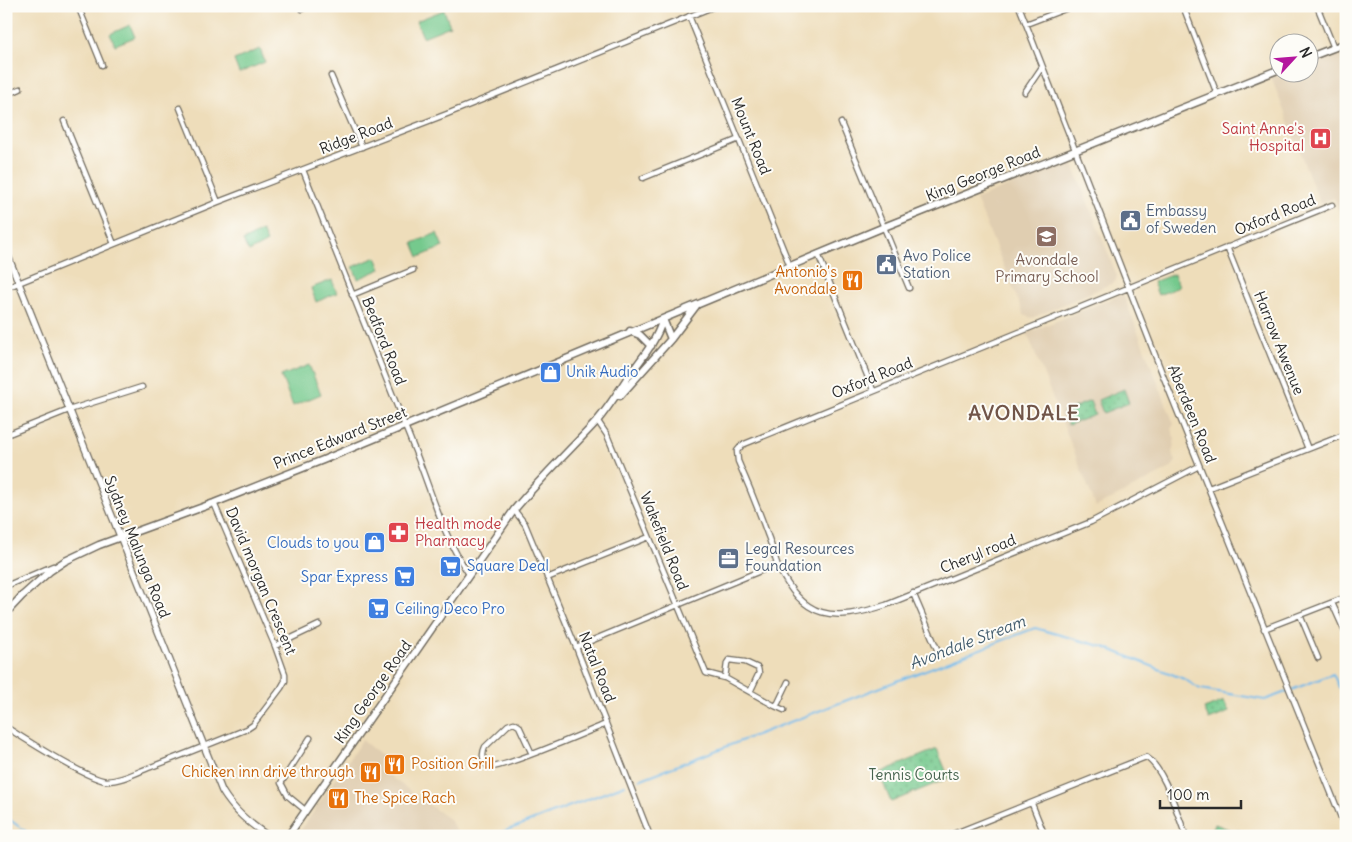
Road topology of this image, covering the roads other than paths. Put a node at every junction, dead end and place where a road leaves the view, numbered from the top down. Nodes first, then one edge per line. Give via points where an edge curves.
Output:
1 (78, 6) edge
2 (715, 6) edge
3 (1019, 6) edge
4 (1073, 6) edge
5 (1183, 6) edge
6 (1317, 6) edge
7 (689, 16) junction
8 (1026, 24) junction
9 (1346, 43) edge
10 (1334, 48) junction
11 (1320, 54) edge
12 (102, 65) dead end
13 (1042, 67) junction
14 (1270, 73) edge
15 (331, 76) dead end
16 (20, 89) dead end
17 (1024, 92) dead end
18 (1217, 94) junction
19 (6, 95) edge
20 (180, 108) dead end
21 (64, 121) dead end
22 (841, 123) dead end
23 (739, 139) junction
24 (362, 147) junction
25 (1074, 151) junction
26 (303, 170) junction
27 (643, 178) dead end
28 (218, 202) junction
29 (1332, 205) dead end
30 (884, 227) junction
31 (114, 244) junction
32 (1227, 247) junction
33 (6, 251) edge
34 (818, 254) junction
35 (790, 266) junction
36 (414, 270) dead end
37 (18, 283) junction
38 (1129, 286) junction
39 (6, 288) edge
40 (909, 288) dead end
41 (352, 295) junction
42 (696, 305) junction
43 (663, 319) junction
44 (630, 331) junction
45 (671, 339) junction
46 (651, 346) junction
47 (142, 387) dead end
48 (873, 390) junction
49 (613, 401) junction
50 (69, 410) junction
51 (597, 420) junction
52 (404, 425) junction
53 (1346, 434) edge
54 (6, 435) edge
55 (1308, 449) junction
56 (1199, 466) junction
57 (1209, 488) junction
58 (214, 503) junction
59 (514, 510) junction
60 (119, 537) junction
61 (649, 537) junction
62 (66, 561) junction
63 (777, 564) junction
64 (469, 574) junction
65 (546, 578) junction
66 (6, 586) edge
67 (914, 593) junction
68 (1346, 597) edge
69 (1332, 602) junction
70 (676, 605) junction
71 (6, 613) edge
72 (1300, 615) junction
73 (319, 625) dead end
74 (1264, 629) junction
75 (1346, 634) edge
76 (275, 646) junction
77 (576, 647) junction
78 (937, 649) dead end
79 (1318, 658) dead end
80 (725, 678) junction
81 (788, 682) dead end
82 (750, 692) junction
83 (775, 706) junction
84 (784, 710) dead end
85 (606, 724) junction
86 (6, 727) edge
87 (310, 738) dead end
88 (204, 747) junction
89 (532, 754) junction
90 (1032, 804) junction
91 (305, 810) junction
92 (1346, 830) edge
93 (268, 836) edge
94 (288, 836) edge
95 (650, 836) edge
96 (948, 836) edge
97 (1045, 836) edge
98 (1186, 836) edge

1 - 12 street
2 - 7 street, Ridge Road
3 - 8 street, Aberdeen Road
4 - 8 street
5 - 18 street
6 - 10 street
7 - 23 street, Mount Road
7 - 24 street, Ridge Road
8 - 13 street, Aberdeen Road
9 - 10 main road
10 - 11 main road
13 - 17 street
13 - 25 street, Aberdeen Road
14 - 18 main road, King George Road
15 - 24 street
16 - 19 street
18 - 25 main road, King George Road
20 - 28 street
21 - 31 street
22 - 30 street
23 - 27 street
23 - 35 street, Mount Road
24 - 26 street, Ridge Road
25 - 30 main road, King George Road
25 - 38 street, Aberdeen Road
26 - 28 street, Ridge Road
26 - 41 street, Bedford Road
28 - 31 street, Ridge Road
29 - 32 street, Oxford Road
30 - 34 main road, King George Road
30 - 40 street
31 - 37 street, Ridge Road
32 - 38 street, Oxford Road
32 - 55 street, Harrow Awenue
33 - 37 street, Sydney Malunga Road
34 - 35 main road, King George Road
34 - 48 street
35 - 42 main road, King George Road
36 - 41 street
37 - 39 street, Ridge Road
37 - 50 street, Sydney Malunga Road
38 - 48 street, Oxford Road
38 - 56 street, Aberdeen Road
41 - 52 street, Bedford Road
42 - 43 main road, Prince Edward Street
42 - 45 main road, King George Road
43 - 44 main road, Prince Edward Street
43 - 45 main road
43 - 46 main road, King George Road
44 - 46 main road
44 - 52 main road, Prince Edward Street
45 - 49 main road, King George Road
46 - 49 main road, King George Road
47 - 50 street
48 - 63 street, Oxford Road via 738,448 738,461
49 - 51 main road, King George Road
50 - 54 street
50 - 60 street, Sydney Malunga Road
51 - 59 main road, King George Road
51 - 61 street, Wakefield Road via 607,435
52 - 58 main road, Prince Edward Street
52 - 64 street, Bedford Road via 444,532
53 - 55 street
55 - 57 street
56 - 57 street, Aberdeen Road
56 - 67 street, Cheryl road via 1091,522
57 - 74 street, Aberdeen Road
58 - 60 main road, Prince Edward Street
58 - 76 street, David morgan Crescent
59 - 64 main road, King George Road
59 - 65 street, Natal Road via 525,524
60 - 62 main road, Prince Edward Street
60 - 88 street, Sydney Malunga Road
61 - 65 street
61 - 70 street, Wakefield Road
62 - 66 street
62 - 71 main road, Prince Edward Street via 37,581
63 - 67 street, Cheryl road via 787,584 804,603 832,614 860,613
63 - 70 street
64 - 91 main road, King George Road
65 - 77 street, Natal Road
67 - 78 street
68 - 69 street
69 - 72 street
69 - 75 street
70 - 77 street
70 - 80 street, Wakefield Road via 706,673
72 - 74 street
72 - 79 street
73 - 76 street
74 - 92 street, Aberdeen Road
76 - 88 street, David morgan Crescent via 285,674 281,688 253,725
77 - 85 street, Natal Road
80 - 82 street
80 - 82 street via 729,660 758,668
81 - 83 street
82 - 83 street
83 - 84 street
85 - 89 street
85 - 95 street, Natal Road
86 - 88 street, David morgan Crescent via 80,772 107,781 124,778
87 - 91 street via 281,783 288,796
88 - 93 street, Sydney Malunga Road via 230,804
89 - 89 street via 493,768 488,768 483,758 485,747 514,723 519,726
90 - 96 street
90 - 97 street
90 - 98 street via 1146,757 1154,762 1162,775
91 - 94 main road, King George Road

